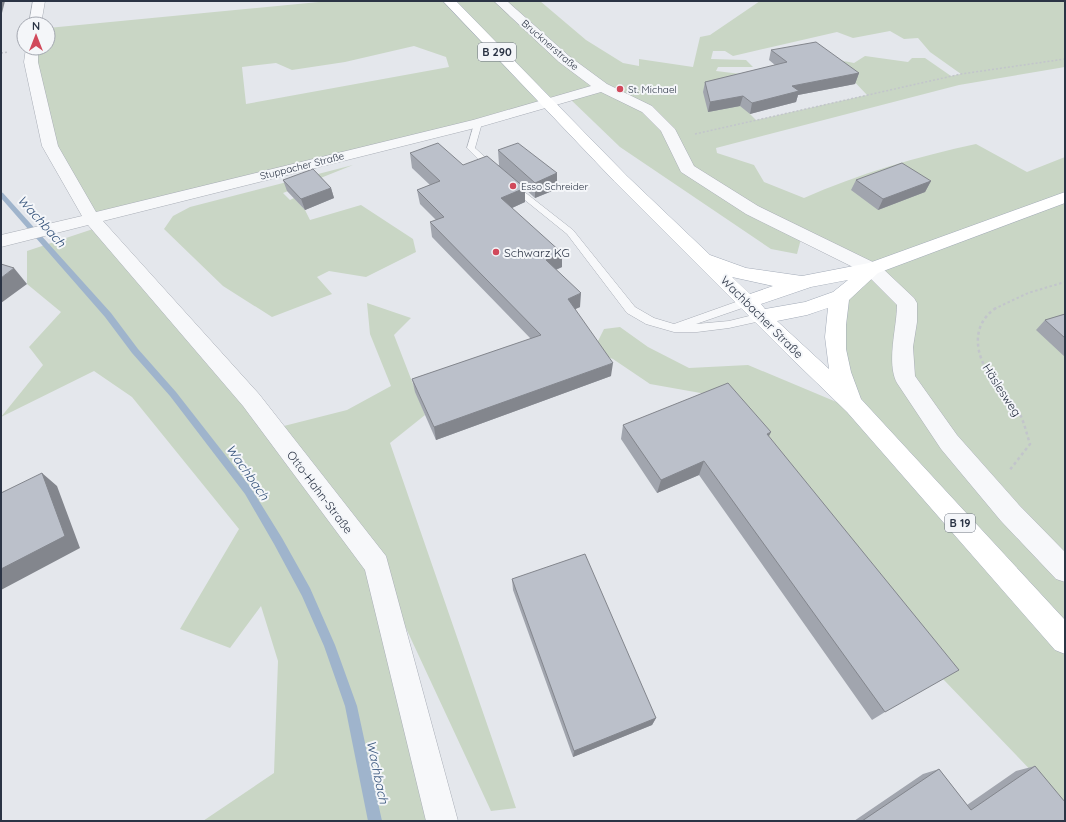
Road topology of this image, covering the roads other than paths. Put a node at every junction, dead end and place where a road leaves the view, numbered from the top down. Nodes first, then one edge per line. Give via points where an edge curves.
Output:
1 (38, 1) edge
2 (449, 1) edge
3 (500, 1) edge
4 (37, 16) edge
5 (31, 56) edge
6 (602, 87) junction
7 (546, 103) junction
8 (478, 123) junction
9 (1065, 197) edge
10 (92, 219) junction
11 (1, 241) edge
12 (698, 254) junction
13 (872, 269) junction
14 (808, 281) junction
15 (840, 297) junction
16 (747, 302) junction
17 (761, 317) junction
18 (674, 328) junction
19 (855, 406) junction
20 (1065, 570) edge
21 (1065, 640) edge
22 (442, 821) edge

1 - 4 street
2 - 7 main road, Wachbacher Straße / B 290
3 - 6 street, Brucknerstraße via 564,60
5 - 10 street, Otto-Hahn-Straße via 50,146
6 - 7 street, Stuppacher Straße
6 - 13 street, Brucknerstraße via 647,109 668,129 687,169 752,210
7 - 8 street, Stuppacher Straße
7 - 12 main road, Wachbacher Straße / B 290
8 - 10 street, Stuppacher Straße
8 - 18 lane via 471,148 570,232 631,310 650,321
9 - 13 main road
10 - 11 street, Stuppacher Straße
10 - 22 street, Otto-Hahn-Straße via 251,400 377,565
12 - 14 main road via 721,267 749,276 779,281
12 - 16 main road, Wachbacher Straße / B 290
13 - 14 main road
13 - 15 main road
13 - 20 street, Brucknerstraße via 907,303 903,347 904,377 949,442 1010,513
14 - 16 main road
15 - 17 main road via 807,308
15 - 19 main road, B 19 via 835,346 840,374
16 - 17 main road, Wachbacher Straße / B 290
16 - 18 lane
17 - 18 lane via 716,328
17 - 19 main road, Wachbacher Straße / B 19
19 - 21 main road, Wachbacher Straße / B 19

